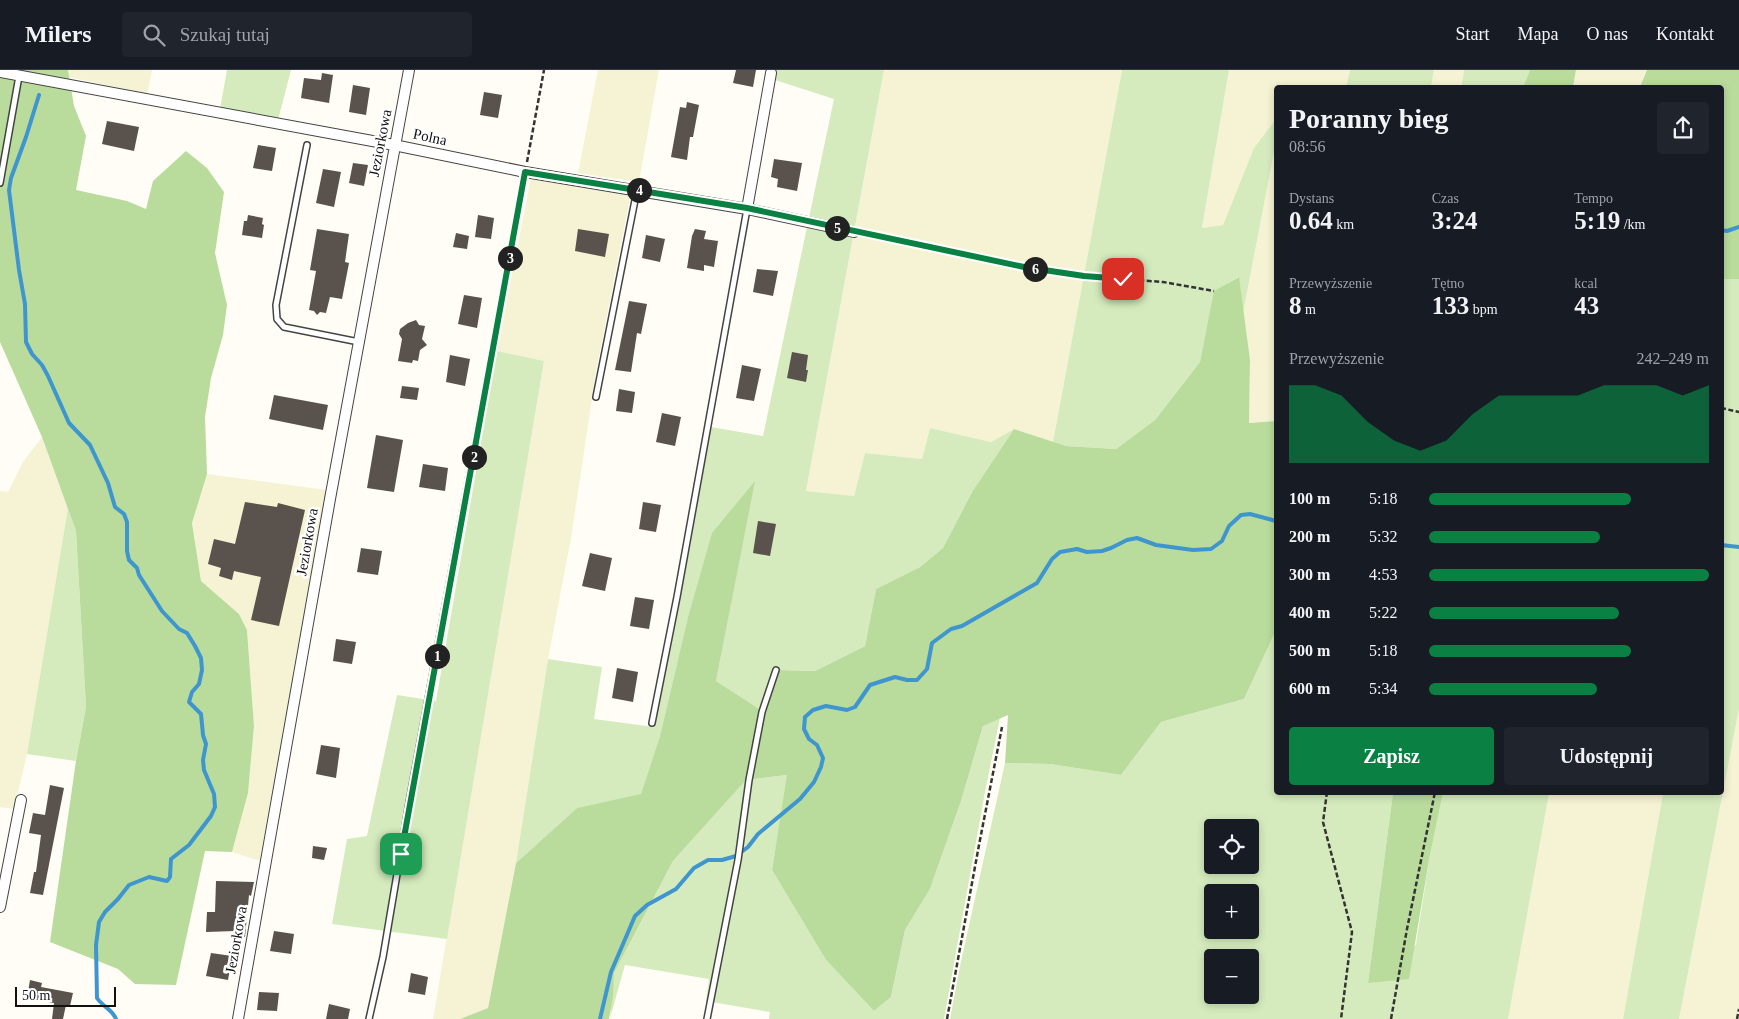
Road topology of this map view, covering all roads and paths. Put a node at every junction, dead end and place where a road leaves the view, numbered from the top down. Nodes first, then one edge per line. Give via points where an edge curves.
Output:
1 (409, 70) edge
2 (544, 70) edge
3 (0, 72) edge
4 (771, 73) dead end
5 (20, 76) junction
6 (307, 145) dead end
7 (394, 145) junction
8 (525, 172) junction
9 (0, 184) edge
10 (637, 190) junction
11 (747, 208) junction
12 (854, 232) joint
13 (1214, 291) dead end
14 (359, 342) junction
15 (596, 397) dead end
16 (1724, 409) edge
17 (1739, 412) edge
18 (776, 670) dead end
19 (652, 723) dead end
20 (1002, 728) dead end
21 (1327, 795) edge
22 (1434, 795) edge
23 (21, 800) dead end
24 (0, 907) edge
25 (1739, 1009) edge
26 (238, 1019) edge
27 (369, 1019) edge
28 (707, 1019) edge
29 (947, 1019) edge
30 (1341, 1019) edge
31 (1391, 1019) edge
32 (1738, 1019) edge

1 - 7 street, Jeziorkowa
2 - 8 path
3 - 5 street, Polna
4 - 11 street
5 - 7 street, Polna
5 - 9 lane
6 - 14 lane via 276,305 277,318 284,327
7 - 8 street, Polna
7 - 14 street, Jeziorkowa
8 - 10 street, Polna
8 - 27 lane via 383,957
10 - 11 street, Polna
10 - 15 lane
11 - 12 street, Polna
11 - 19 lane
12 - 13 path via 1024,267 1084,276 1163,282
14 - 26 street, Jeziorkowa
16 - 17 path
18 - 28 lane via 762,712
20 - 29 path
21 - 30 path via 1323,822 1352,932
22 - 31 path
23 - 24 street
25 - 32 path

